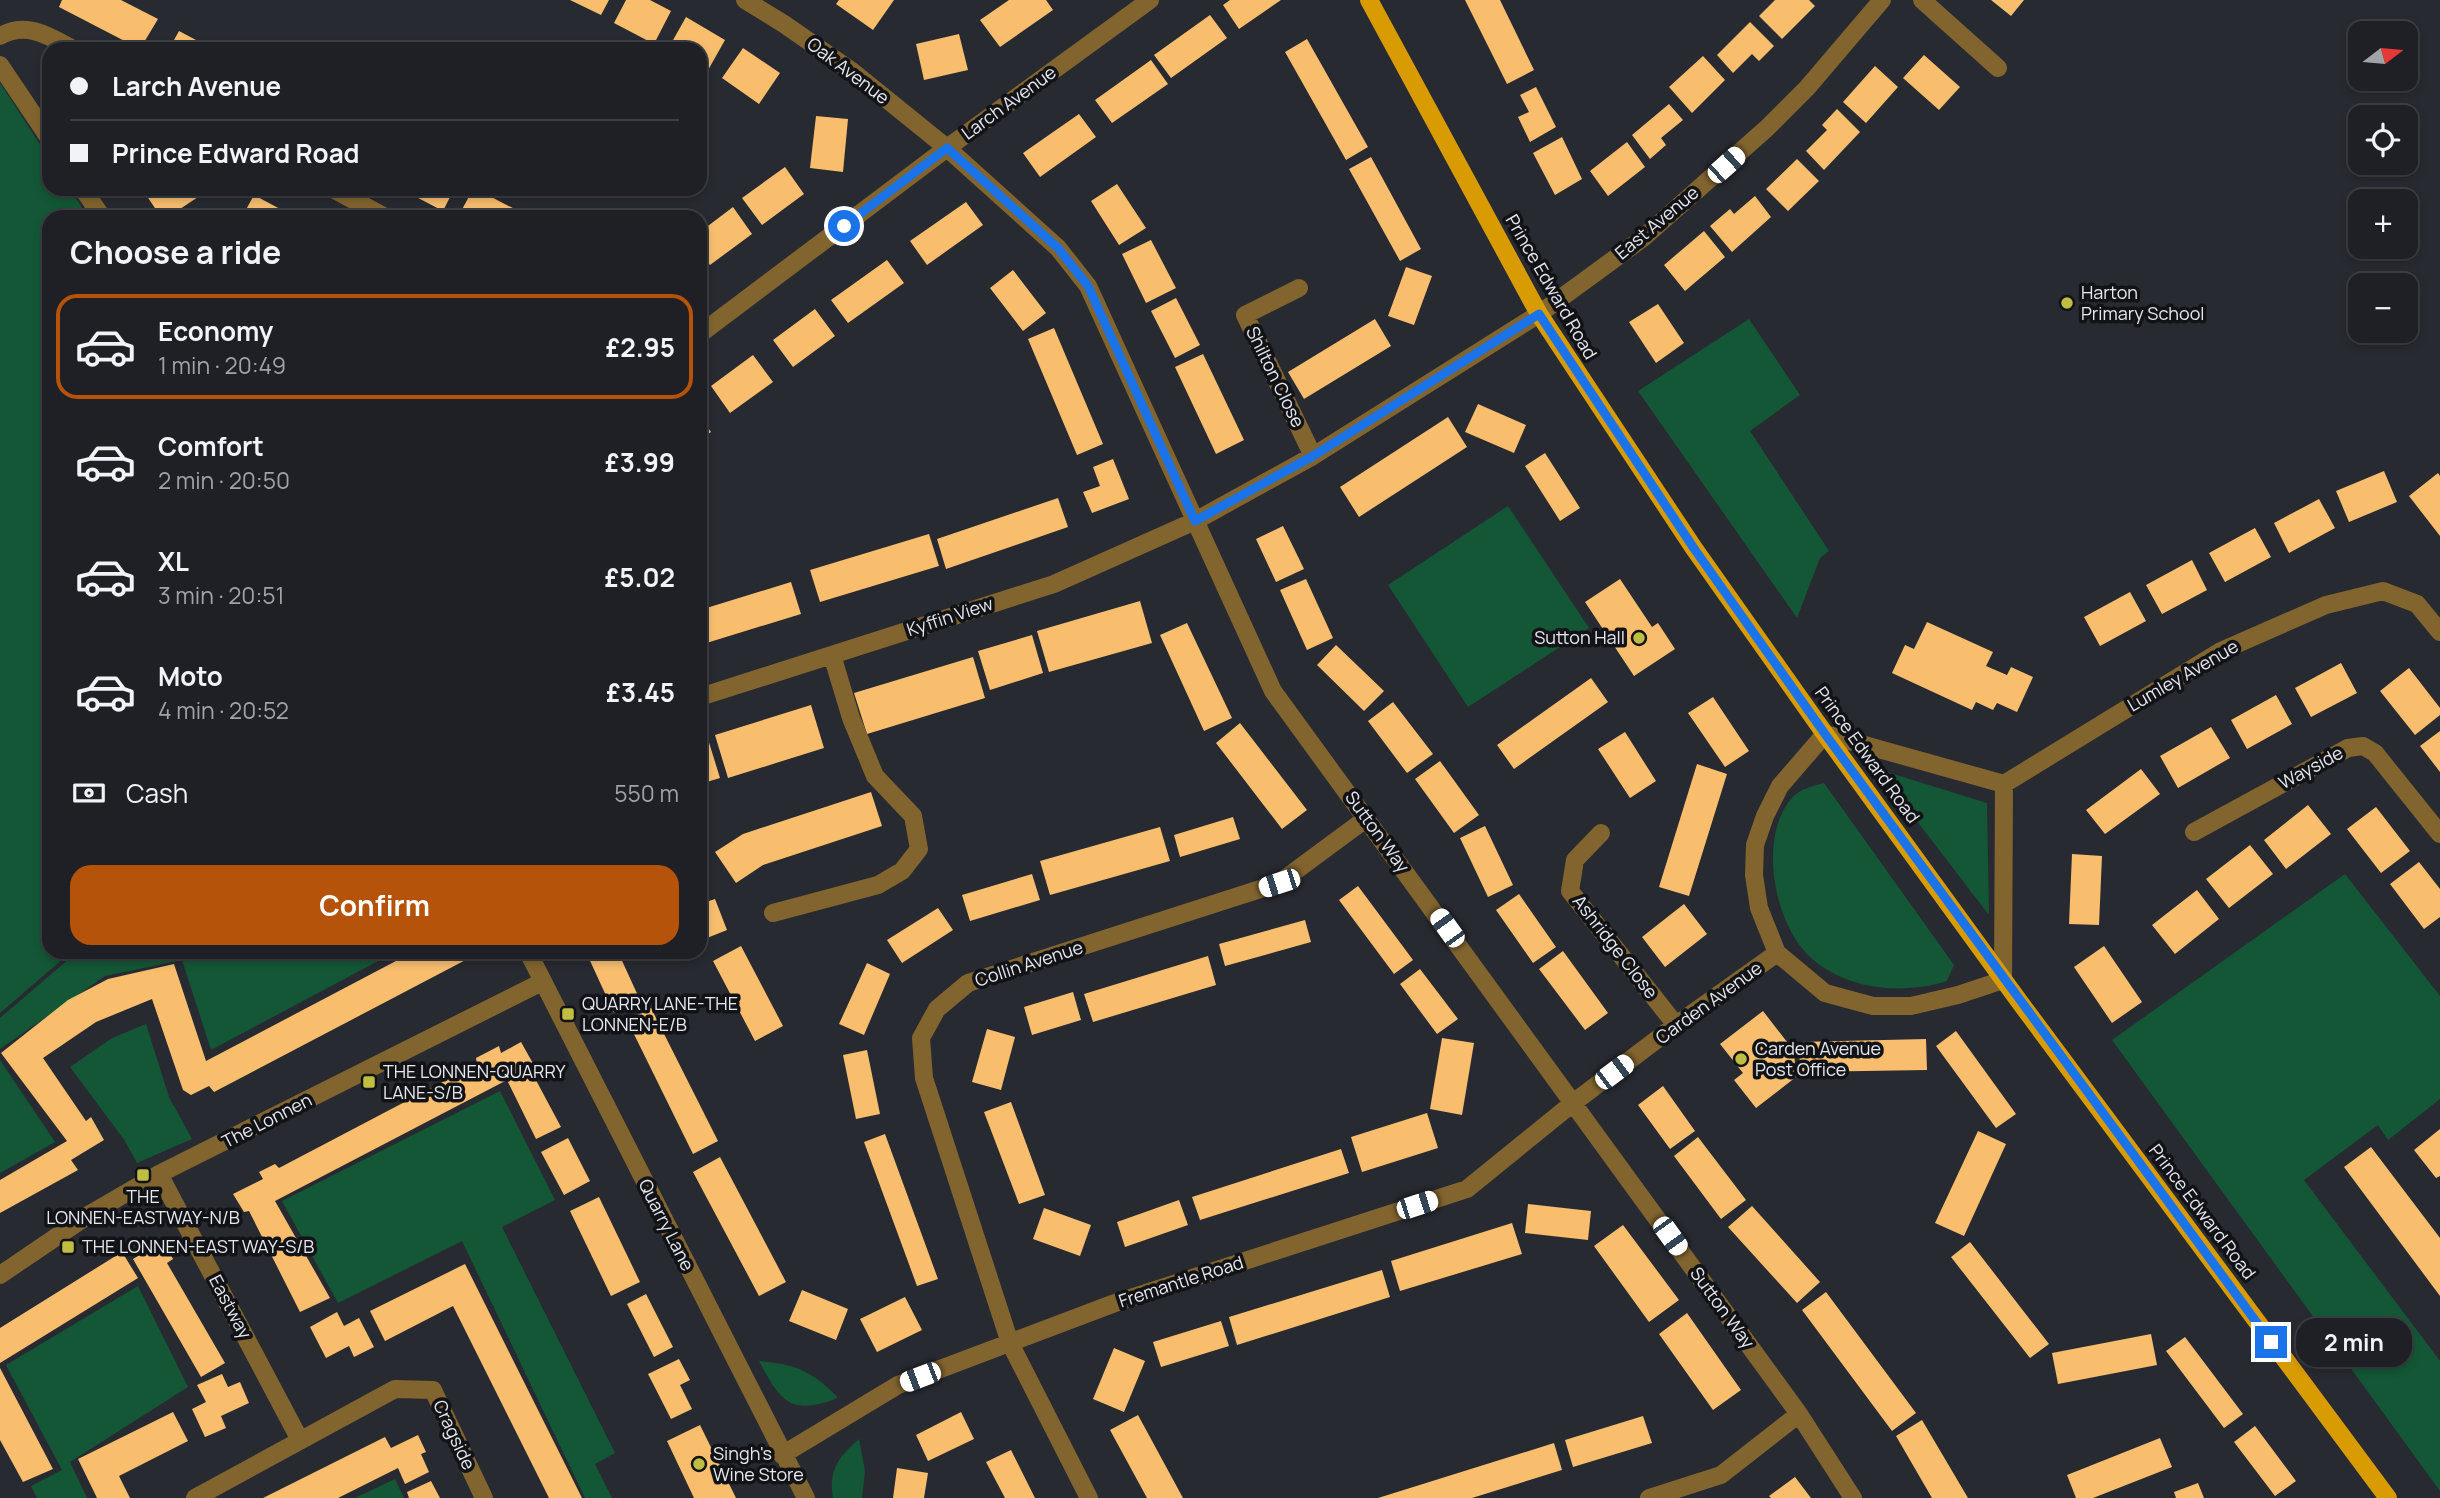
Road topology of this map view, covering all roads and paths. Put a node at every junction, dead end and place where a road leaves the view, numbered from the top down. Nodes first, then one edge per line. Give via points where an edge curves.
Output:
1 (745, 0) edge
2 (1150, 0) edge
3 (1369, 0) edge
4 (1882, 0) edge
5 (1922, 0) edge
6 (0, 36) edge
7 (59, 42) edge
8 (0, 65) edge
9 (1998, 68) dead end
10 (42, 128) edge
11 (947, 148) junction
12 (345, 196) edge
13 (371, 210) edge
14 (1298, 288) dead end
15 (1539, 314) junction
16 (707, 329) edge
17 (1313, 456) junction
18 (1195, 521) junction
19 (2440, 632) edge
20 (832, 655) junction
21 (707, 695) edge
22 (1825, 734) junction
23 (2004, 784) junction
24 (1367, 818) junction
25 (1601, 832) dead end
26 (2194, 832) dead end
27 (2440, 834) edge
28 (773, 913) dead end
29 (1777, 953) junction
30 (531, 959) edge
31 (2003, 980) junction
32 (542, 982) junction
33 (1676, 1026) junction
34 (1573, 1103) junction
35 (159, 1174) junction
36 (0, 1275) edge
37 (1010, 1343) junction
38 (1799, 1414) junction
39 (300, 1440) junction
40 (782, 1455) junction
41 (195, 1498) edge
42 (484, 1498) edge
43 (806, 1498) edge
44 (1089, 1498) edge
45 (1649, 1498) edge
46 (1853, 1498) edge
47 (2388, 1498) edge

1 - 11 street, Oak Avenue via 853,72
2 - 11 street, Larch Avenue
3 - 15 main road, Prince Edward Road
4 - 15 street, East Avenue via 1767,128 1643,238
5 - 9 street
6 - 7 street via 27,29
8 - 10 street
11 - 16 street, Larch Avenue
11 - 18 street, Sutton Way via 1058,248 1088,286
12 - 13 street
14 - 17 street, Shilton Close via 1245,315
15 - 17 street, East Avenue
15 - 22 main road, Prince Edward Road via 1693,547
17 - 18 street, Kyffin View
18 - 20 street, Kyffin View via 1054,583
18 - 24 street, Sutton Way via 1273,691
19 - 23 street, Lumley Avenue via 2417,604 2383,591 2326,605 2221,651
20 - 21 street, Kyffin View
20 - 28 street via 875,776 914,816 919,849 902,871 878,885
22 - 23 street
22 - 29 street, Carden Avenue via 1780,786 1755,845 1759,908
22 - 31 main road, Prince Edward Road
23 - 31 street
24 - 34 street, Sutton Way
24 - 37 street, Collin Avenue via 1279,883 968,983 937,1009 921,1038 924,1079
25 - 33 street, Ashridge Close via 1575,860 1570,891
26 - 27 street, Wayside via 2348,748 2363,746 2375,753
29 - 31 street, Carden Avenue via 1825,992 1873,1006 1911,1006
29 - 33 street, Carden Avenue
30 - 32 street, Quarry Lane
31 - 47 main road, Prince Edward Road
32 - 35 street, The Lonnen
32 - 40 street, Quarry Lane
33 - 34 street, Carden Avenue
34 - 37 street, Fremantle Road via 1467,1189 1115,1303
34 - 38 street, Sutton Way
35 - 36 street, The Lonnen
35 - 39 street, Eastway
37 - 40 street, Fremantle Road via 898,1385
37 - 44 street, Collin Avenue
38 - 45 street via 1721,1475
38 - 46 street, Sutton Way
39 - 41 street
39 - 42 street, Cragside via 395,1389 433,1390
40 - 43 street, Quarry Lane

